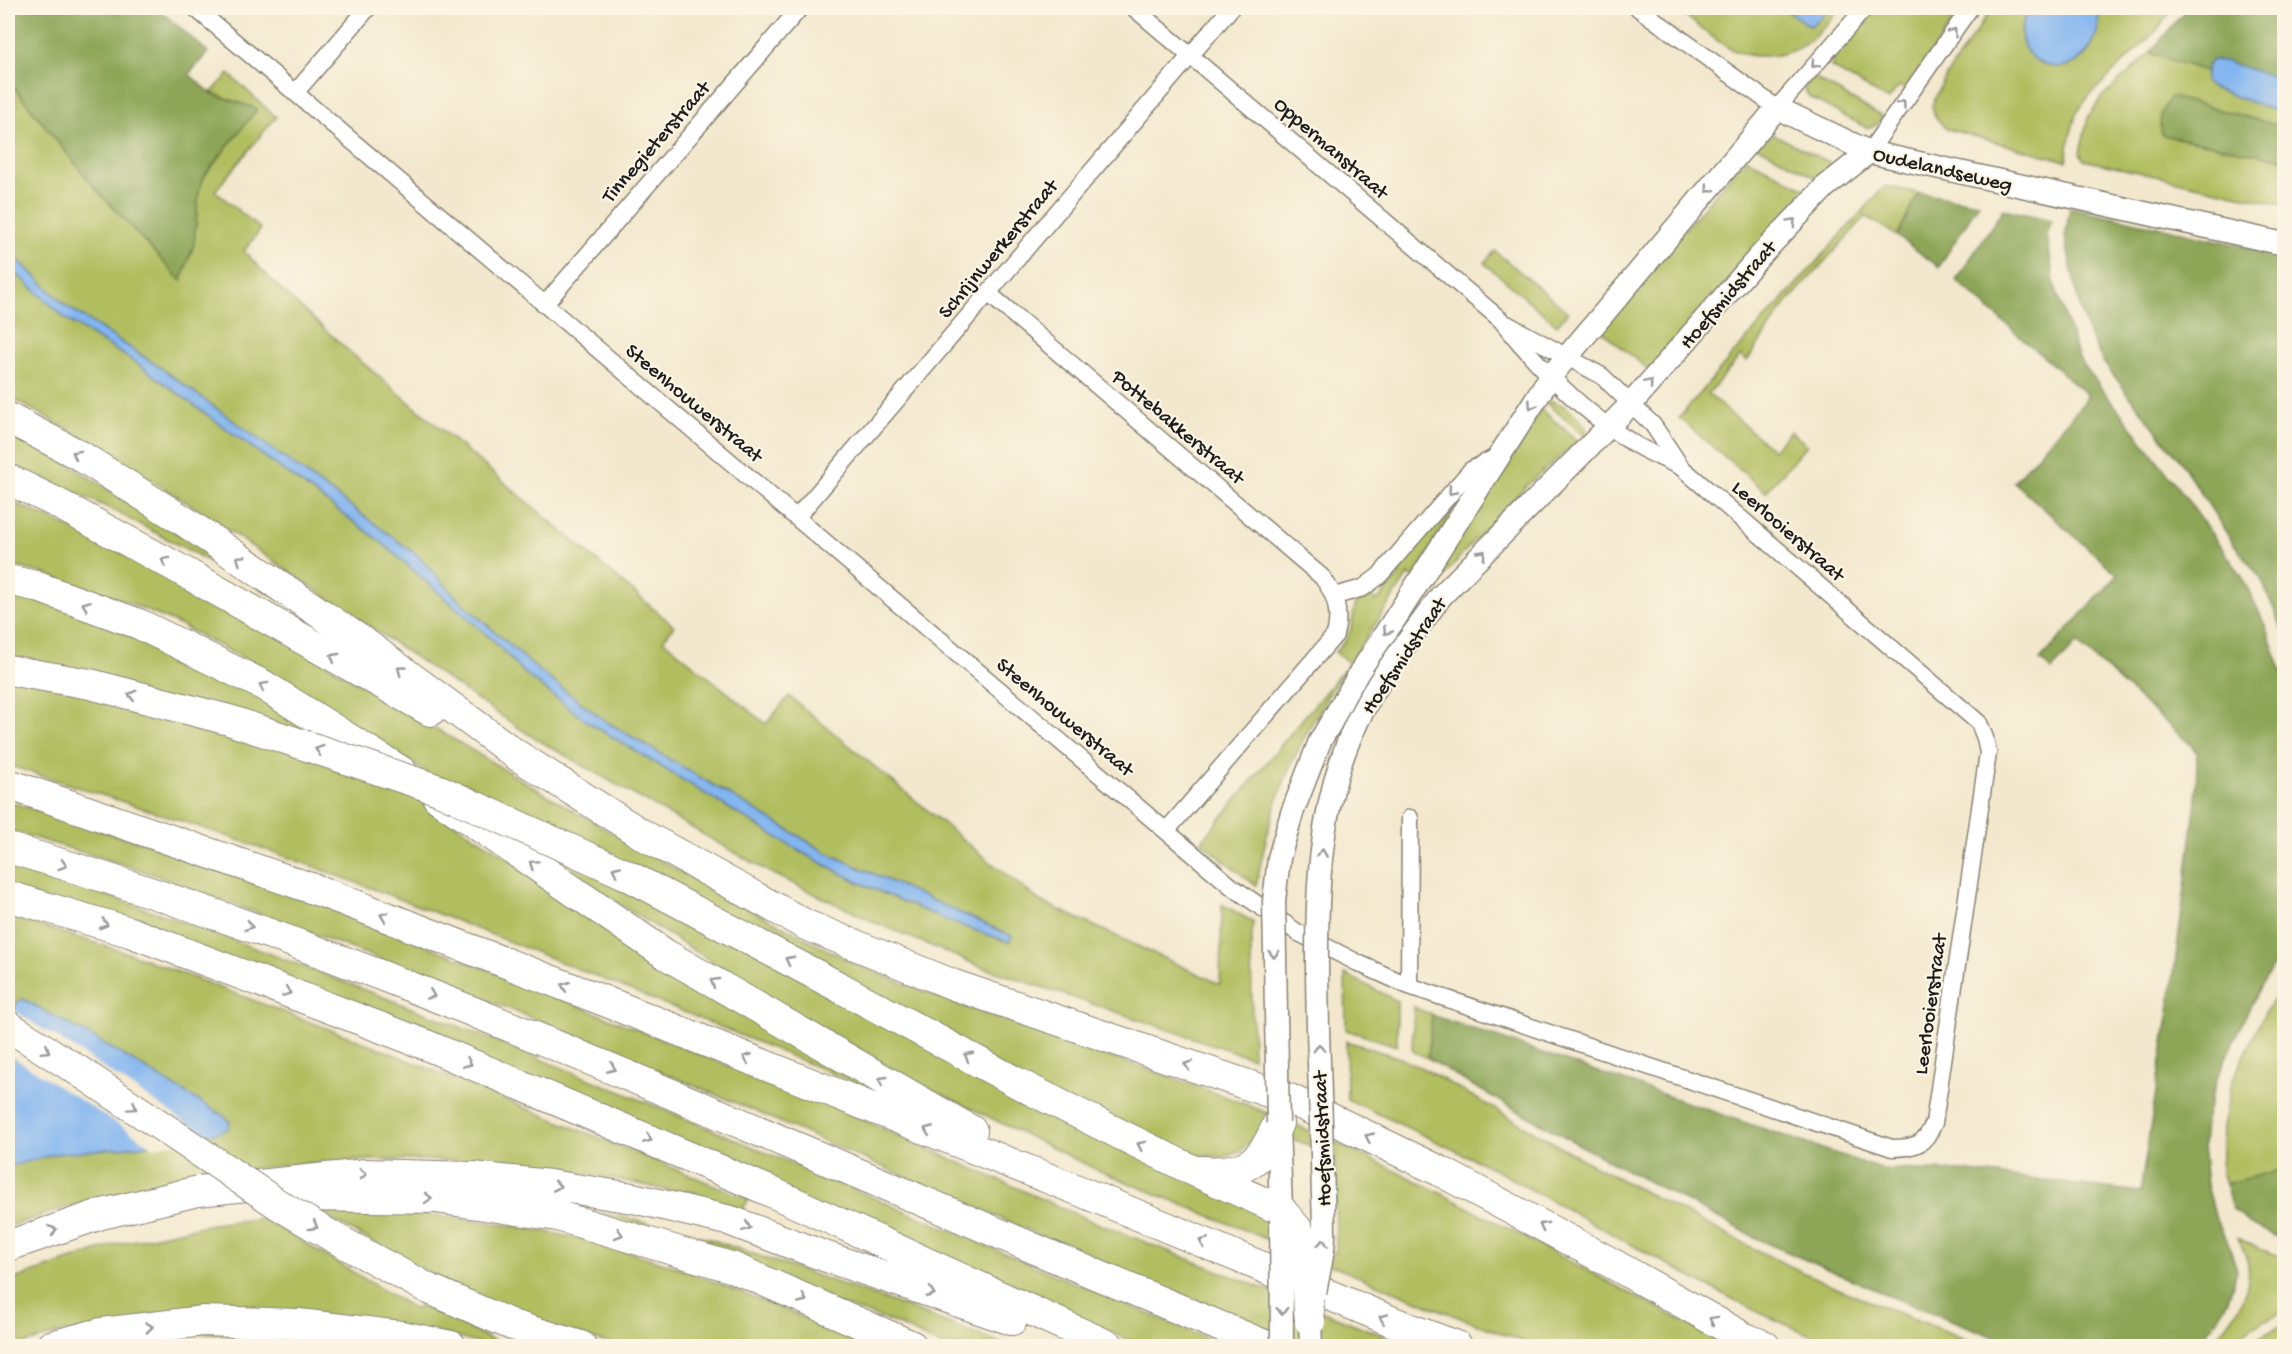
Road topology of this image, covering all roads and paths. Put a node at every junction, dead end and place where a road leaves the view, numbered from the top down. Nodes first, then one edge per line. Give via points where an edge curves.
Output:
1 (195, 8) edge
2 (368, 8) edge
3 (800, 8) edge
4 (1134, 8) edge
5 (1231, 8) edge
6 (1638, 8) edge
7 (1865, 8) edge
8 (1970, 8) edge
9 (1191, 56) junction
10 (295, 93) junction
11 (1777, 108) junction
12 (1869, 152) junction
13 (2284, 244) edge
14 (988, 293) junction
15 (545, 304) junction
16 (1501, 321) junction
17 (1567, 356) junction
18 (1550, 377) junction
19 (1631, 404) junction
20 (8, 418) edge
21 (1609, 426) junction
22 (1498, 456) junction
23 (1681, 467) junction
24 (8, 479) edge
25 (797, 518) junction
26 (8, 580) edge
27 (1335, 596) junction
28 (8, 670) edge
29 (515, 754) junction
30 (8, 784) edge
31 (1410, 818) dead end
32 (1167, 830) junction
33 (8, 848) edge
34 (8, 896) edge
35 (1409, 986) junction
36 (8, 1026) edge
37 (1278, 1123) junction
38 (1194, 1171) junction
39 (1080, 1191) junction
40 (1281, 1210) junction
41 (98, 1215) junction
42 (8, 1246) edge
43 (456, 1302) junction
44 (1311, 1334) edge
45 (51, 1347) edge
46 (451, 1347) edge
47 (529, 1347) edge
48 (580, 1347) edge
49 (912, 1347) edge
50 (1089, 1347) edge
51 (1109, 1347) edge
52 (1267, 1347) edge
53 (1282, 1347) edge
54 (1456, 1347) edge
55 (1765, 1347) edge

1 - 10 street, Steenhouwerstraat
2 - 10 street
3 - 15 street, Tinnegieterstraat
4 - 9 street, Oppermanstraat
5 - 9 street, Schrijnwerkerstraat
6 - 11 street, Oudelandseweg
7 -> 11 street
12 -> 8 street
9 - 14 street, Schrijnwerkerstraat
9 - 16 street, Oppermanstraat
10 - 15 street, Steenhouwerstraat
11 - 12 street, Oudelandseweg
11 -> 17 street, Hoefsmidstraat
12 - 13 street, Oudelandseweg
19 -> 12 street, Hoefsmidstraat via 1825,187
14 - 25 street, Schrijnwerkerstraat
14 - 27 street, Pottebakkerstraat via 1322,577
15 - 25 street, Steenhouwerstraat
16 - 17 street, Oppermanstraat
16 - 18 street, Oppermanstraat
17 - 18 street, Hoefsmidstraat
17 - 19 street, Oppermanstraat via 1602,376
18 - 21 street, Oppermanstraat
18 -> 22 street, Hoefsmidstraat
19 - 21 street, Hoefsmidstraat
19 - 23 street, Leerlooierstraat via 1653,425
29 -> 20 highway via 370,648 184,521 79,454
21 - 23 street, Leerlooierstraat
44 -> 21 street, Hoefsmidstraat, bridge via 1324,1237 1317,912 1327,817 1344,751 1383,678 1441,596
22 -> 27 street, Hoefsmidstraat via 1471,470 1371,583
22 -> 37 street, Hoefsmidstraat, bridge via 1320,741 1292,813 1279,858 1274,901
23 - 35 street, Leerlooierstraat via 1958,703 1978,723 1985,738 1988,753 1936,1111 1928,1137 1916,1146 1892,1148
29 -> 24 highway
25 - 32 street, Steenhouwerstraat
39 -> 26 highway via 665,954 402,772 263,686 139,624
27 - 32 street via 1335,635
38 -> 28 highway, bridge via 1025,1088 625,874 439,790 229,720 90,684
55 -> 29 highway via 1440,1171 1292,1100 954,985 806,925 643,835
39 -> 30 highway via 322,892
31 - 35 street
32 - 35 street, Leerlooierstraat via 1231,886 1297,932
33 -> 52 highway via 297,942 548,1041
34 -> 51 highway via 130,932 423,1044 767,1190
36 -> 43 highway, bridge via 279,1205
37 - 38 highway via 1270,1143 1244,1167 1226,1173
37 - 40 street, Hoefsmidstraat
38 - 40 highway
54 -> 39 highway
40 - 44 highway, bridge via 1298,1230
40 -> 53 street, Hoefsmidstraat, bridge
42 -> 41 highway
41 -> 49 highway via 207,1202 310,1196 436,1198 558,1216 735,1268
41 -> 50 highway via 198,1191 366,1174 473,1177 550,1185 633,1198 731,1221
43 - 47 highway
43 - 48 highway
45 -> 46 highway via 101,1333 204,1321 299,1324 401,1336

